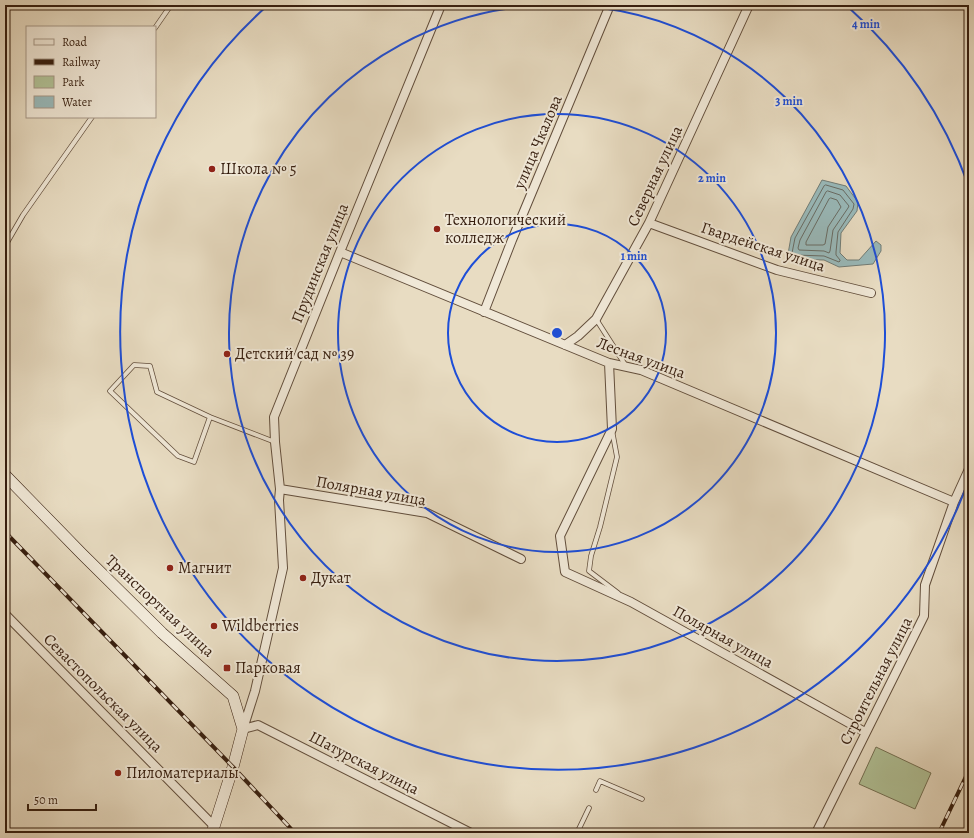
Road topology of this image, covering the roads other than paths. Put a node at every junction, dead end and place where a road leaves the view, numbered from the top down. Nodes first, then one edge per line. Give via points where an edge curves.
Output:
1 (171, 5) edge
2 (442, 5) edge
3 (610, 5) edge
4 (749, 5) edge
5 (156, 27) edge
6 (91, 118) edge
7 (649, 224) junction
8 (5, 246) edge
9 (340, 252) junction
10 (871, 293) dead end
11 (484, 312) junction
12 (596, 319) junction
13 (564, 345) junction
14 (609, 363) junction
15 (626, 367) junction
16 (210, 417) junction
17 (612, 429) junction
18 (275, 442) junction
19 (969, 470) edge
20 (5, 475) edge
21 (280, 489) junction
22 (954, 502) junction
23 (520, 559) dead end
24 (631, 602) junction
25 (5, 614) edge
26 (243, 728) junction
27 (865, 732) junction
28 (596, 790) dead end
29 (642, 799) dead end
30 (589, 808) dead end
31 (213, 830) edge
32 (472, 833) edge
33 (577, 833) edge
34 (816, 833) edge

1 - 5 lane
2 - 9 street, Прудинская улица
3 - 11 street, улица Чкалова
4 - 7 street, Северная улица
6 - 8 lane via 23,215
7 - 10 street, Гвардейская улица via 777,270
7 - 12 street, Северная улица
9 - 11 street, Лесная улица
9 - 18 street, Прудинская улица via 274,416
11 - 13 street, Лесная улица
12 - 13 street, Северная улица
12 - 15 lane
13 - 14 street, Лесная улица
14 - 15 street, Лесная улица
14 - 17 street
15 - 22 street, Лесная улица via 641,370
16 - 16 lane via 194,462 178,456 110,391 134,365 150,366 157,392
16 - 18 lane
17 - 24 lane via 617,457 589,571
17 - 24 street, Полярная улица via 560,536 565,572
18 - 21 street, Прудинская улица
19 - 22 street, Строительная улица
20 - 26 street, Транспортная улица via 162,633 233,696
21 - 23 street, Полярная улица via 426,513
21 - 26 street, Прудинская улица via 283,568 255,690
22 - 27 street, Строительная улица via 925,585 924,616
24 - 27 street, Полярная улица
25 - 31 street, Севастопольская улица
26 - 31 street
26 - 32 street, Шатурская улица via 258,725
27 - 34 street, Строительная улица
28 - 29 lane via 600,781
30 - 33 lane

